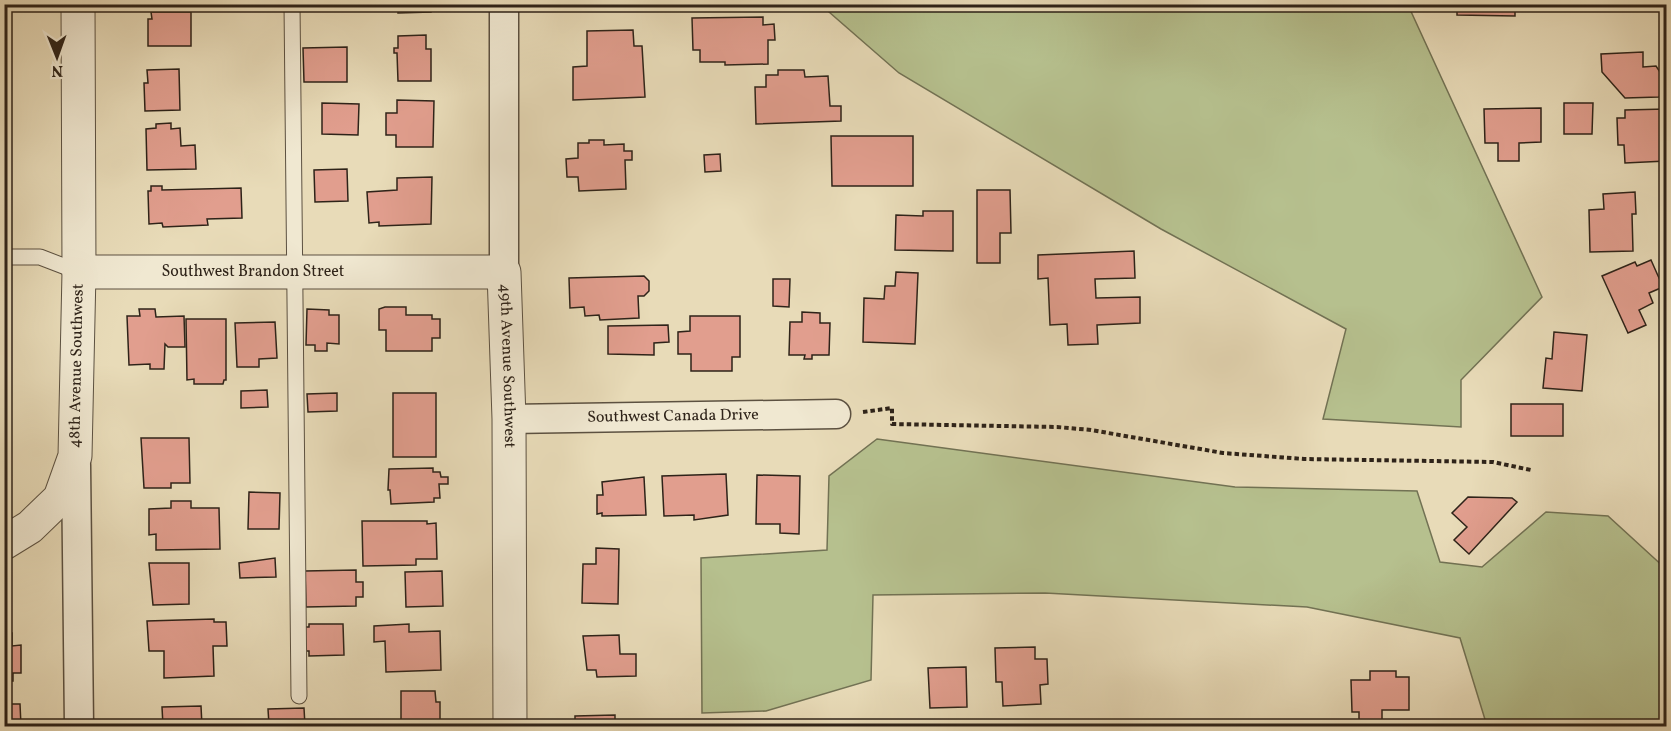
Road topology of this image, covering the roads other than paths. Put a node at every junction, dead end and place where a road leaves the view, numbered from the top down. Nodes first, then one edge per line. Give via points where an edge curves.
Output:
1 (78, 4) edge
2 (292, 4) edge
3 (504, 4) edge
4 (4, 257) edge
5 (79, 272) junction
6 (293, 272) junction
7 (504, 272) junction
8 (847, 414) road end
9 (509, 419) junction
10 (75, 456) junction
11 (4, 543) edge
12 (299, 696) dead end
13 (79, 726) edge
14 (510, 726) edge

1 - 5 street, 48th Avenue Southwest
2 - 6 lane
3 - 7 street, 49th Avenue Southwest
4 - 5 lane, Southwest Brandon Street via 39,258
5 - 6 street, Southwest Brandon Street
5 - 10 street, 48th Avenue Southwest
6 - 7 street, Southwest Brandon Street
6 - 12 lane
7 - 9 street, 49th Avenue Southwest
8 - 9 street, Southwest Canada Drive
9 - 14 street, 49th Avenue Southwest
10 - 11 street via 60,498 30,527
10 - 13 street, 48th Avenue Southwest

